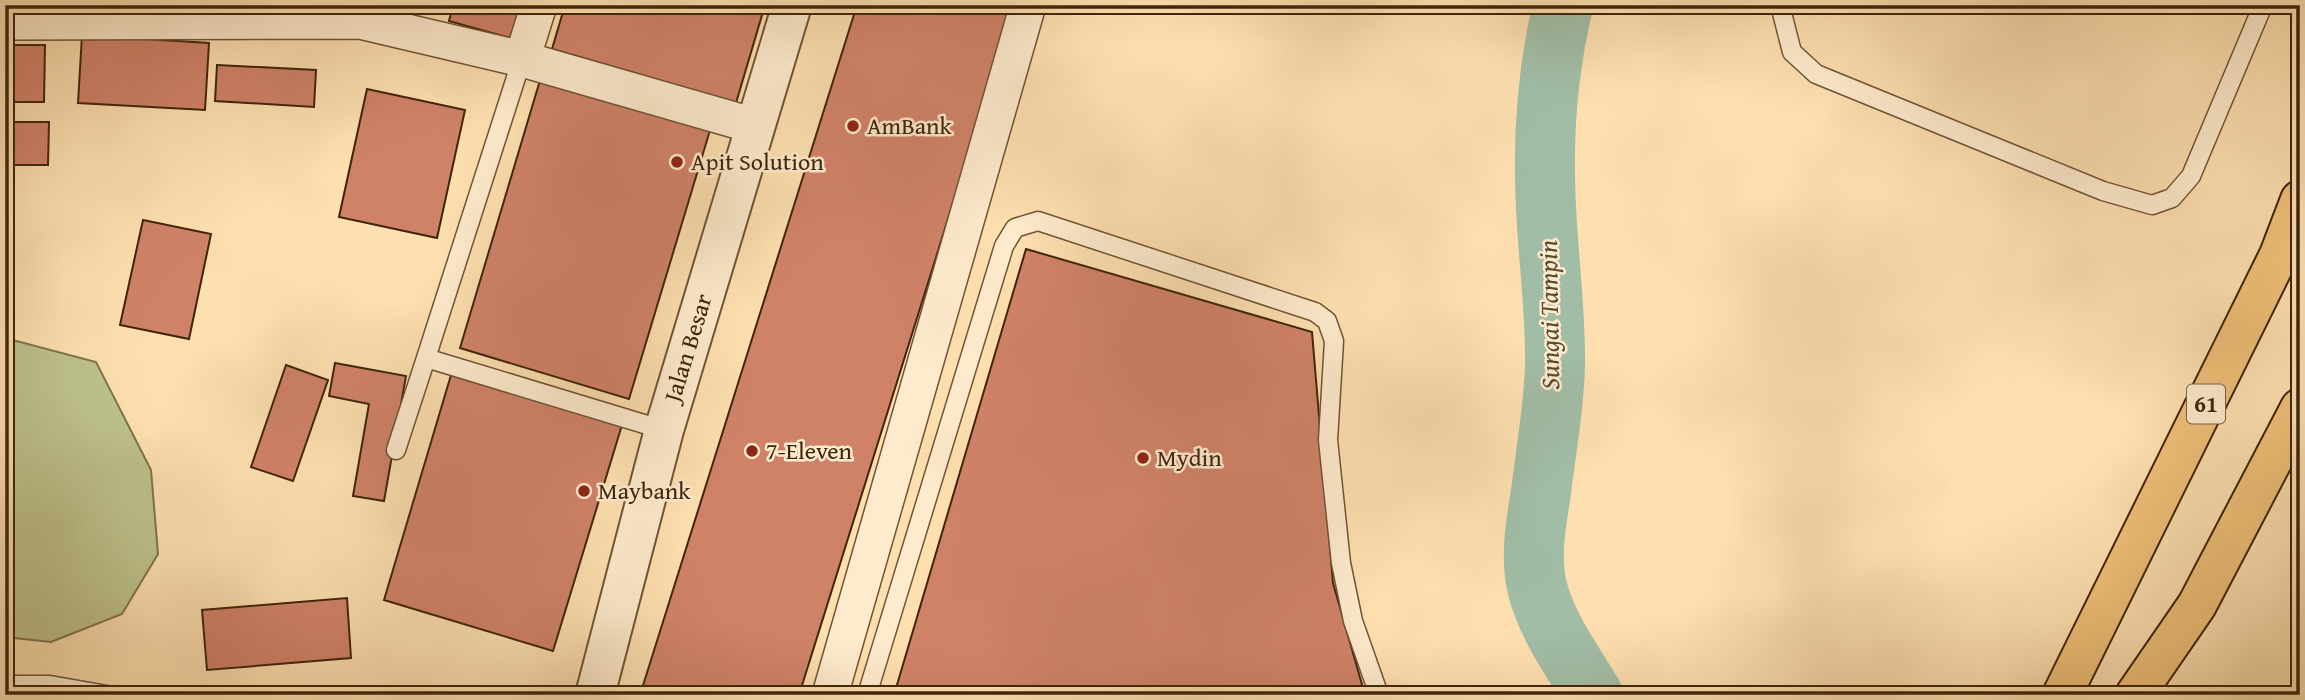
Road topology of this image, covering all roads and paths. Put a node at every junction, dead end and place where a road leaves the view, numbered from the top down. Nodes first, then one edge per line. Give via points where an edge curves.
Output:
1 (539, 5) edge
2 (792, 5) edge
3 (1028, 5) edge
4 (1780, 5) edge
5 (2263, 5) edge
6 (183, 13) edge
7 (361, 13) edge
8 (18, 16) edge
9 (522, 59) junction
10 (755, 126) junction
11 (2300, 200) edge
12 (426, 358) junction
13 (2300, 408) edge
14 (664, 430) junction
15 (396, 450) dead end
16 (5, 685) edge
17 (2146, 686) edge
18 (107, 695) edge
19 (595, 695) edge
20 (830, 695) edge
21 (867, 695) edge
22 (1379, 695) edge
23 (2062, 695) edge

1 - 9 street
2 - 10 street, Jalan Besar
3 - 20 street
4 - 5 lane via 1792,52 1816,74 2103,191 2152,205 2172,198 2191,176
6 - 7 street
6 - 8 street
7 - 9 street
9 - 10 street
9 - 12 lane
10 - 14 street, Jalan Besar
11 - 23 main road, 61 via 2279,255
12 - 14 lane
12 - 15 lane
13 - 17 main road via 2197,605
14 - 19 street, Jalan Besar
16 - 18 lane via 50,685
21 - 22 lane via 1004,246 1015,228 1038,221 1315,312 1327,321 1334,341 1328,440 1340,563 1353,621

